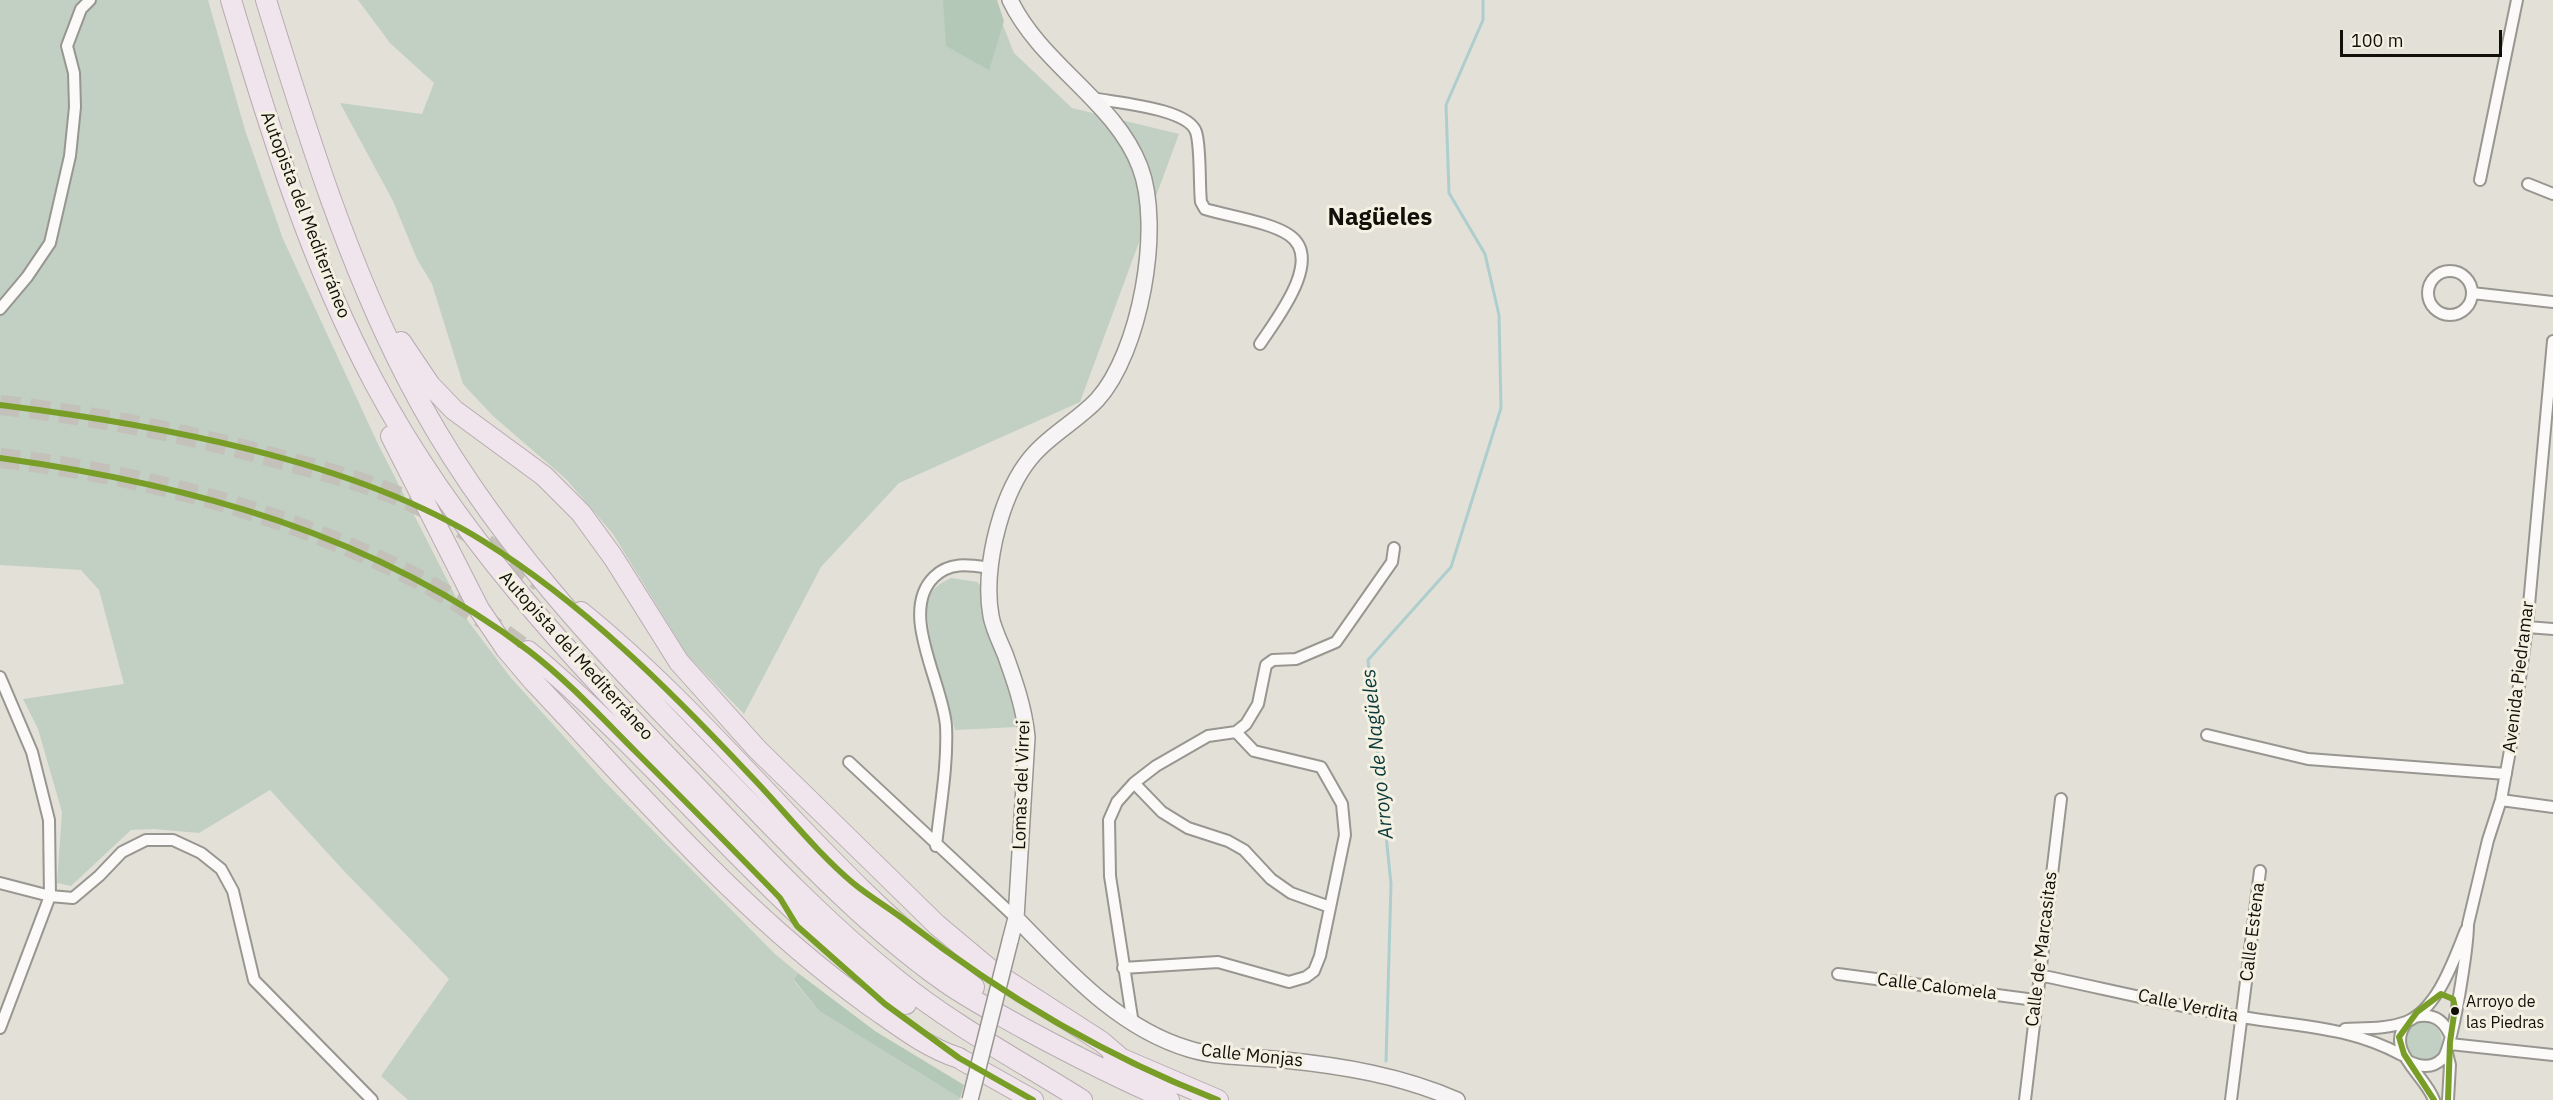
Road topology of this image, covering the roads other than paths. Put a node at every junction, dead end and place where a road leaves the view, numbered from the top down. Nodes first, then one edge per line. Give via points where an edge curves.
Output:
1 (90, 0) edge
2 (231, 0) edge
3 (266, 0) edge
4 (1010, 0) edge
5 (2517, 0) edge
6 (1089, 98) junction
7 (2480, 180) dead end
8 (2528, 184) dead end
9 (2553, 194) edge
10 (369, 293) junction
11 (2472, 293) junction
12 (2553, 302) edge
13 (0, 309) edge
14 (342, 315) junction
15 (2553, 341) edge
16 (1260, 344) dead end
17 (2549, 426) edge
18 (1394, 548) dead end
19 (990, 568) junction
20 (562, 601) junction
21 (2528, 627) junction
22 (2553, 629) edge
23 (528, 651) tunnel mouth
24 (0, 677) edge
25 (1236, 732) junction
26 (2207, 735) dead end
27 (849, 762) dead end
28 (2506, 774) junction
29 (1134, 783) junction
30 (2061, 799) dead end
31 (2501, 800) junction
32 (2553, 807) edge
33 (936, 846) junction
34 (2260, 871) dead end
35 (0, 883) edge
36 (854, 884) junction
37 (50, 896) junction
38 (780, 898) junction
39 (1330, 907) junction
40 (1016, 918) junction
41 (2468, 924) junction
42 (1123, 968) junction
43 (1838, 974) dead end
44 (2039, 975) junction
45 (2433, 998) junction
46 (2035, 1000) junction
47 (2456, 1008) junction
48 (2241, 1017) junction
49 (2411, 1019) junction
50 (1133, 1024) junction
51 (1020, 1025) junction
52 (0, 1028) edge
53 (2338, 1030) junction
54 (2449, 1044) junction
55 (2553, 1055) edge
56 (959, 1058) junction
57 (2405, 1058) junction
58 (1124, 1060) junction
59 (372, 1100) edge
60 (970, 1100) edge
61 (1033, 1100) edge
62 (1068, 1100) edge
63 (1082, 1100) edge
64 (1169, 1100) edge
65 (1218, 1100) edge
66 (1457, 1100) edge
67 (2025, 1100) edge
68 (2231, 1100) edge
69 (2434, 1100) edge
70 (2448, 1100) edge

1 - 13 street via 81,9 66,46 74,73 75,108 70,156 50,243
2 - 14 highway, Autopista del Mediterráneo via 293,195
3 - 10 highway, Autopista del Mediterráneo via 324,182
4 - 6 street, Lomas del Virrei via 1028,31
5 - 7 street
6 - 16 street via 1176,114 1189,121 1196,132 1201,202 1205,209 1290,235 1300,250 1299,278 1293,295
6 - 19 street, Lomas del Virrei via 1108,115 1140,167 1149,205 1150,248 1138,309 1120,363 1098,399 1035,453 1013,486 1002,513
8 - 9 street
10 - 20 highway, Autopista del Mediterráneo via 375,314 410,384 451,454 508,537
10 - 58 highway via 410,358 454,410 544,476 581,513 679,662 757,749 945,931 992,971
11 - 11 street via 2467,307 2448,315 2434,309 2428,295 2433,279 2450,271 2464,277
11 - 12 street
14 - 56 highway via 346,346 479,609 506,649 607,760 768,924 847,989 936,1050
14 - 63 highway, Autopista del Mediterráneo via 373,380 442,495 504,578 595,682 779,872 897,981 1011,1059
15 - 17 street, Avenida Piedramar
17 - 21 street, Avenida Piedramar
18 - 25 street via 1392,562 1336,642 1296,659 1273,660 1266,665 1258,704
19 - 33 street via 967,564 942,569 922,593 919,615 946,725
19 - 40 street, Lomas del Virrei via 991,617 1021,700 1027,737
20 - 36 highway via 639,664
20 - 51 highway, Autopista del Mediterráneo via 614,664 818,873 939,978
21 - 22 street
21 - 28 street, Avenida Piedramar
23 - 38 highway via 582,698
24 - 37 street via 32,752 49,820
25 - 29 street via 1208,736
25 - 39 street via 1254,751 1321,766 1332,782 1342,804 1345,835
26 - 28 street via 2308,759
27 - 33 street
28 - 31 street, Avenida Piedramar
29 - 39 street via 1162,812 1188,828 1244,850 1271,879 1291,893
29 - 42 street via 1117,802 1109,820 1110,876
30 - 44 street, Calle de Marcasitas
31 - 32 street
31 - 41 street, Avenida Piedramar
33 - 40 street
34 - 48 street, Calle Estena
35 - 37 street
36 - 51 highway via 892,921
36 - 58 highway via 885,903 989,984
37 - 52 street
37 - 59 street via 73,898 122,852 146,840 173,840 201,853 221,869 233,891 254,980
38 - 56 highway via 797,926 851,976
38 - 62 highway via 848,959 928,1019 1008,1071
39 - 42 street via 1314,971 1296,981 1278,980 1218,962
40 - 50 street, Calle Monjas via 1071,974
40 - 60 street, Lomas del Virrei, bridge
41 - 45 street via 2446,978
41 - 47 street, Avenida Piedramar via 2468,950
42 - 50 street
43 - 46 street, Calle Calomela
44 - 46 street, Calle de Marcasitas
44 - 48 street, Calle Verdita
45 - 47 street via 2441,994 2450,996
45 - 49 street
46 - 67 street, Calle de Marcasitas
47 - 54 street, Avenida Piedramar
48 - 53 street, Calle Verdita
48 - 68 street, Calle Estena
49 - 53 street
49 - 54 street via 2432,1016 2440,1020
49 - 57 street via 2398,1037
50 - 66 street, Calle Monjas via 1190,1049 1341,1066 1420,1084
51 - 64 highway via 1103,1072
53 - 57 street via 2370,1039
54 - 55 street
54 - 57 street via 2434,1065 2426,1067
54 - 70 street
56 - 61 highway
57 - 69 street via 2426,1083
58 - 65 highway

